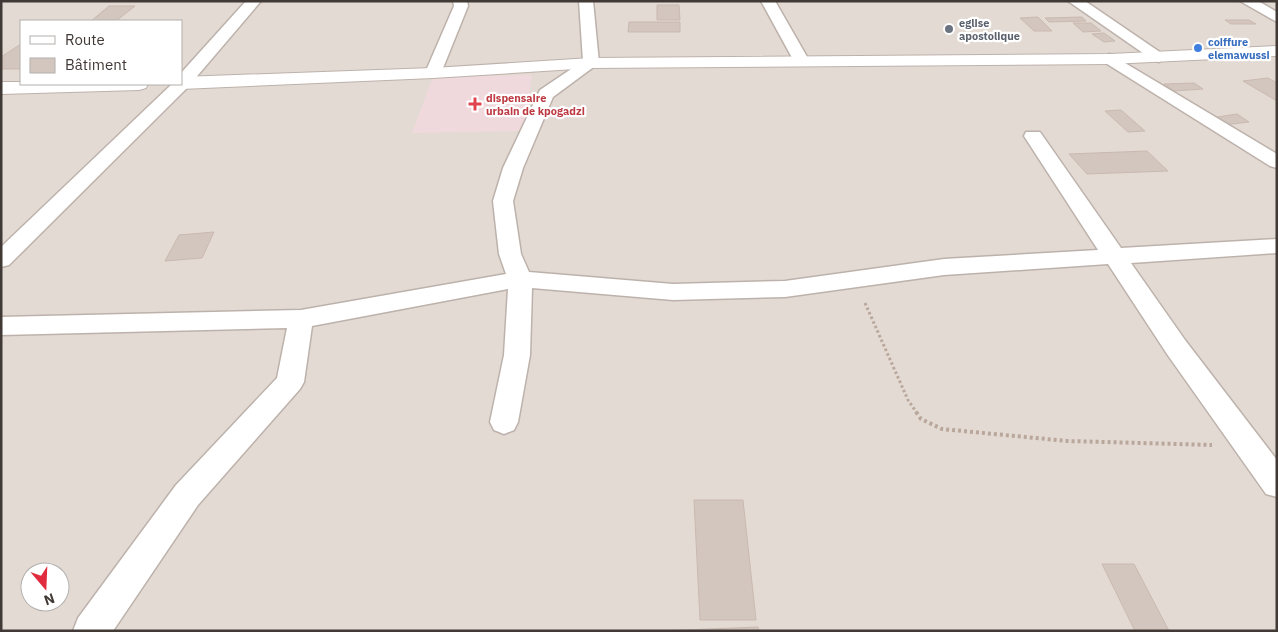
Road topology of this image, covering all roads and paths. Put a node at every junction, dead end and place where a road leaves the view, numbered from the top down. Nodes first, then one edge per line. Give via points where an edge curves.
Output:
1 (254, 1) edge
2 (460, 1) edge
3 (586, 1) edge
4 (768, 1) edge
5 (1075, 1) edge
6 (1246, 1) edge
7 (1277, 18) edge
8 (1276, 51) edge
9 (1159, 58) junction
10 (1110, 59) junction
11 (802, 62) junction
12 (590, 63) junction
13 (434, 73) junction
14 (182, 82) edge
15 (182, 83) edge
16 (104, 85) edge
17 (179, 85) edge
18 (1, 88) edge
19 (1033, 136) dead end
20 (1277, 162) edge
21 (1277, 246) edge
22 (1114, 257) junction
23 (1, 260) edge
24 (520, 279) junction
25 (854, 279) junction
26 (301, 319) junction
27 (1, 326) edge
28 (504, 422) dead end
29 (1250, 446) junction
30 (1277, 484) edge
31 (91, 631) edge

1 - 14 street
2 - 13 street via 461,6
3 - 12 street
4 - 11 street
5 - 9 street
6 - 7 street
8 - 9 street
9 - 10 street
10 - 11 street
10 - 20 street
11 - 12 street
12 - 13 street
12 - 24 street via 546,94 514,168 503,202 510,254
13 - 15 street
16 - 18 street
17 - 23 street
19 - 22 street
21 - 22 street
22 - 25 street via 944,267
22 - 29 street
24 - 25 street via 673,292 785,289
24 - 26 street
24 - 28 street via 517,355
25 - 29 path via 908,400 921,419 942,430 1067,441
26 - 27 street
26 - 31 street via 290,382 187,495
29 - 30 street

